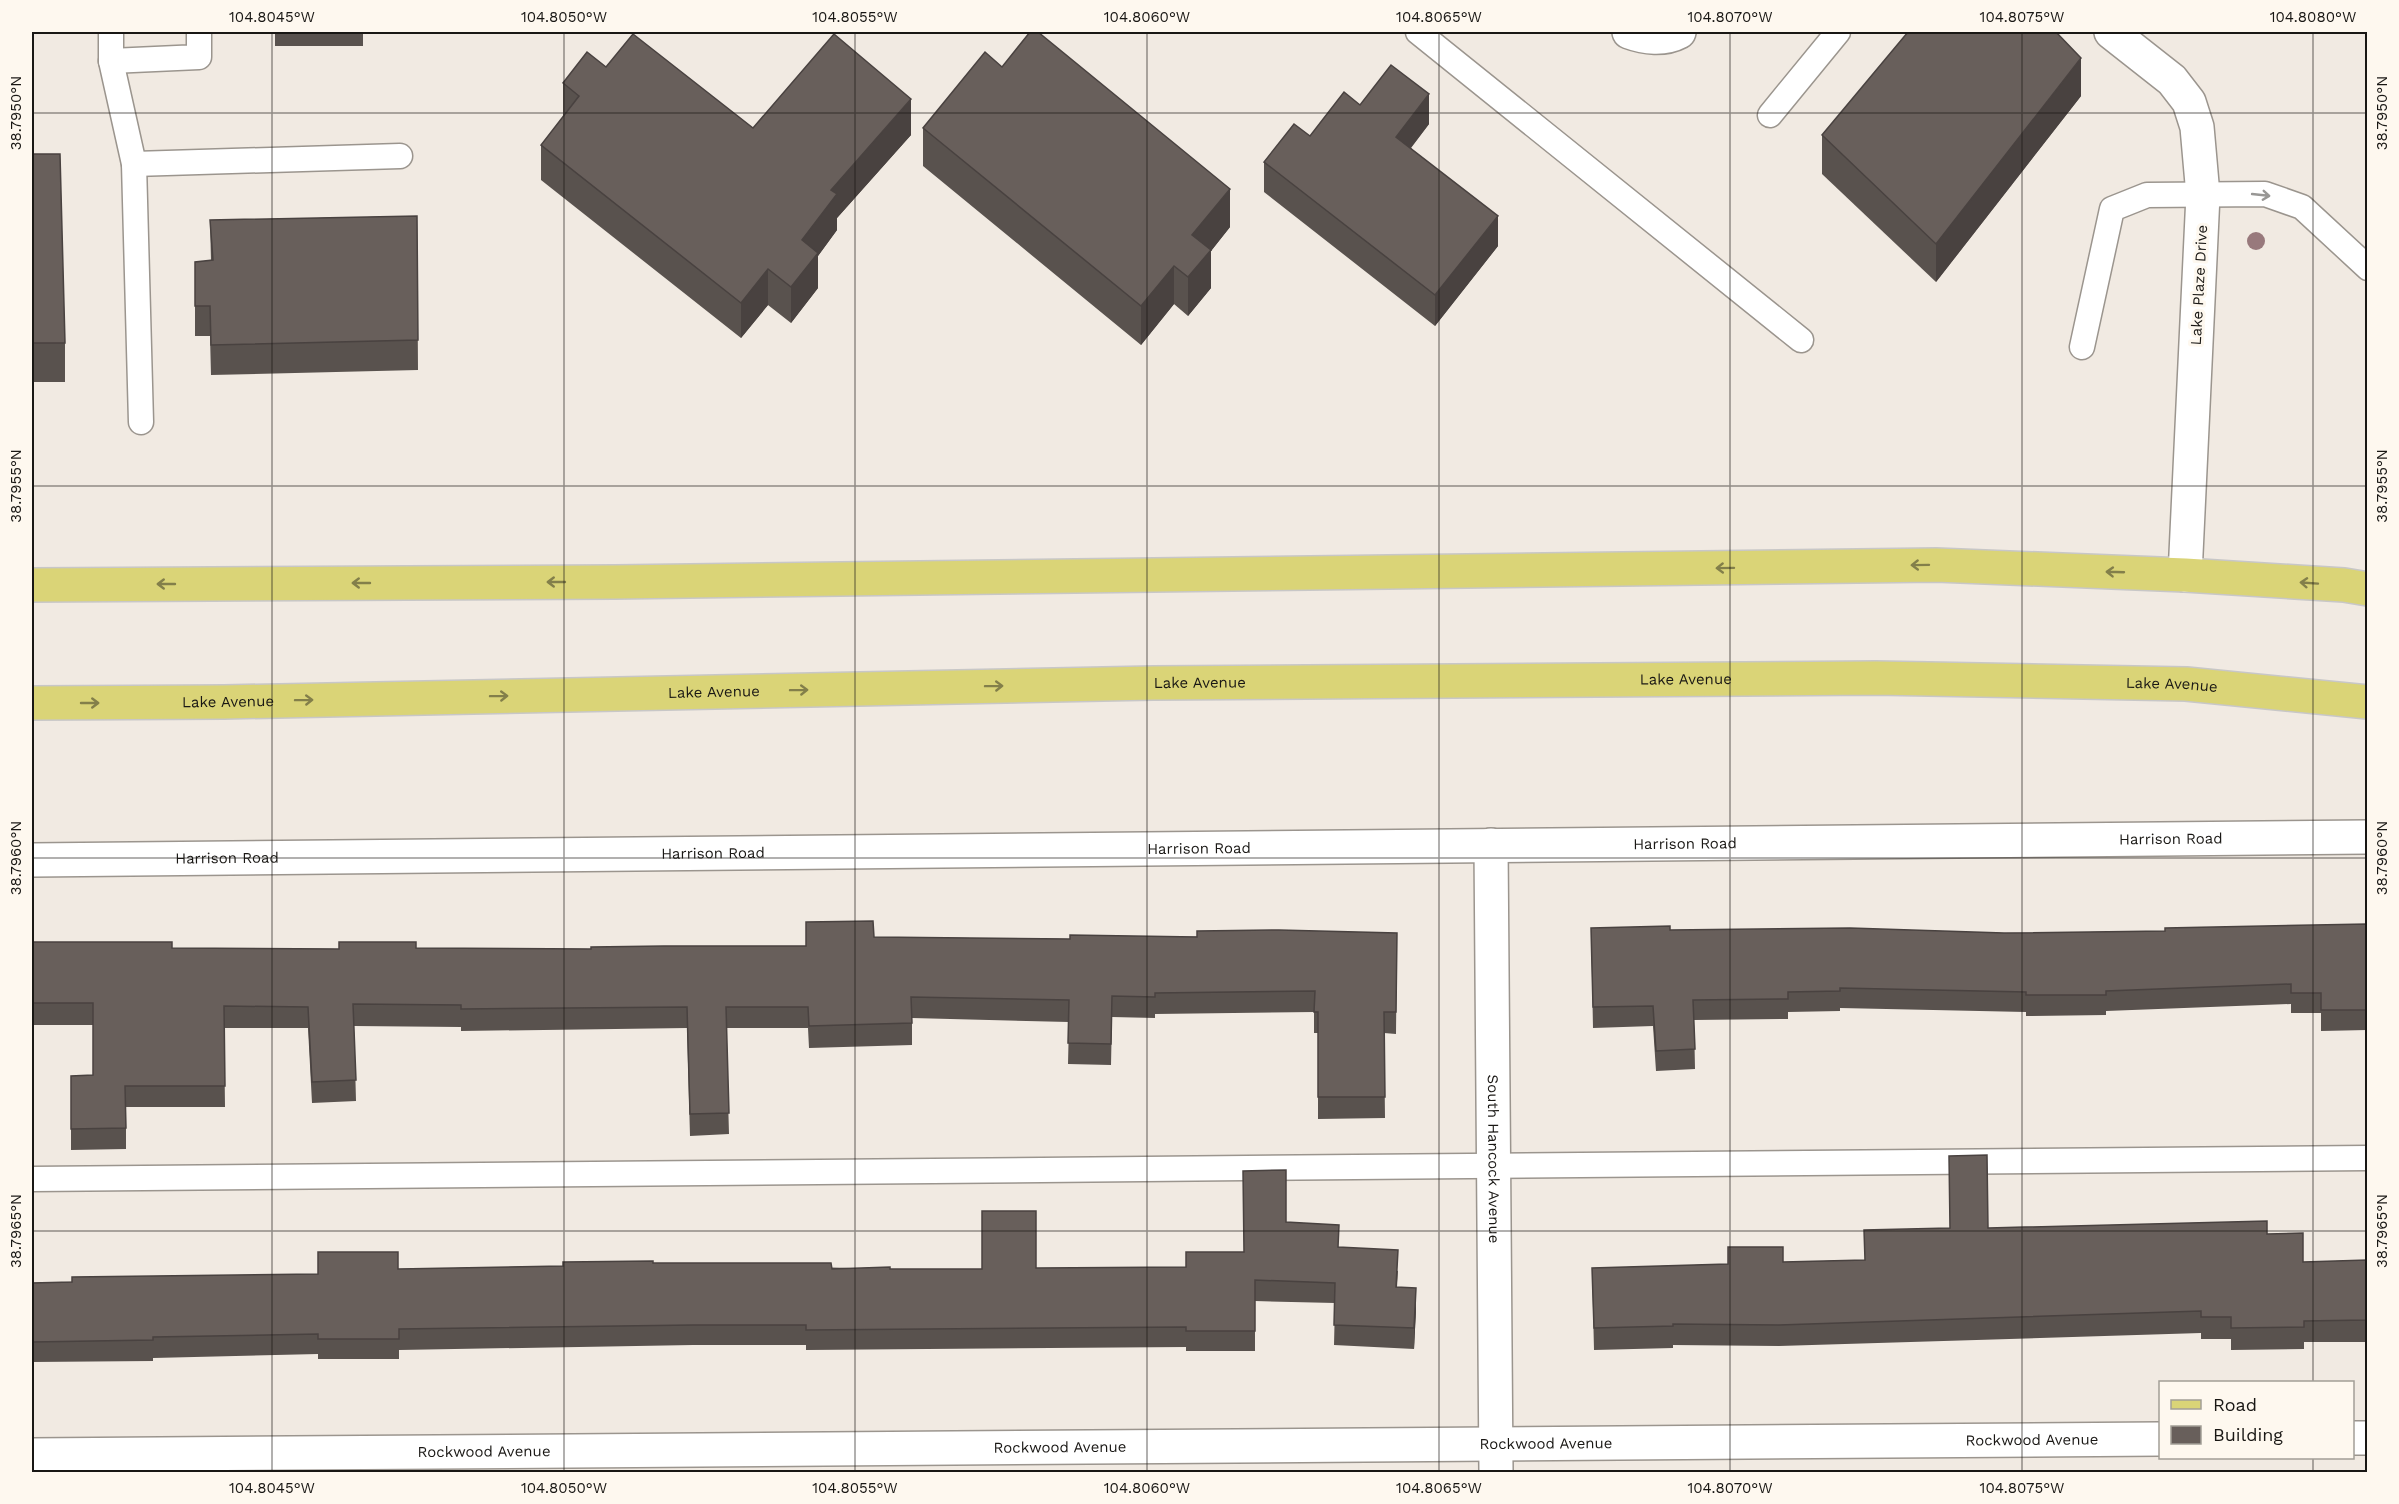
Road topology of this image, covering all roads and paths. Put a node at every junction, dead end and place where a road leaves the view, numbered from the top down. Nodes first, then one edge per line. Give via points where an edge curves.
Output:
1 (111, 32) edge
2 (199, 32) edge
3 (1418, 32) edge
4 (1629, 32) edge
5 (1679, 32) edge
6 (1838, 32) edge
7 (2111, 32) edge
8 (111, 61) junction
9 (1770, 116) dead end
10 (400, 156) dead end
11 (134, 164) junction
12 (2203, 195) junction
13 (2367, 268) edge
14 (1801, 340) dead end
15 (2082, 347) dead end
16 (141, 422) dead end
17 (2185, 574) junction
18 (32, 585) edge
19 (2367, 589) edge
20 (2367, 702) edge
21 (32, 703) edge
22 (2367, 837) edge
23 (1491, 845) junction
24 (32, 860) edge
25 (2367, 1158) edge
26 (1493, 1166) junction
27 (32, 1179) edge
28 (2159, 1439) edge
29 (32, 1455) edge
30 (1496, 1458) edge

1 - 8 lane
2 - 8 lane via 199,57
3 - 14 lane
4 - 5 street via 1642,36 1670,36
6 - 9 lane
7 - 12 street, Lake Plaze Drive via 2172,80 2188,102 2197,127
8 - 11 lane
10 - 11 lane
11 - 16 lane
12 -> 13 lane via 2265,194 2302,207
12 - 15 lane via 2147,195 2112,209
12 - 17 street, Lake Plaze Drive
17 -> 18 main road via 1936,565 615,582
19 -> 17 main road
21 -> 20 main road, Lake Avenue via 1153,682 1864,678 2186,684
22 - 23 street, Harrison Road
23 - 24 street, Harrison Road
23 - 26 street, South Hancock Avenue
25 - 26 lane
26 - 27 lane
26 - 30 street, South Hancock Avenue
28 - 30 street, Rockwood Avenue
29 - 30 street, Rockwood Avenue

